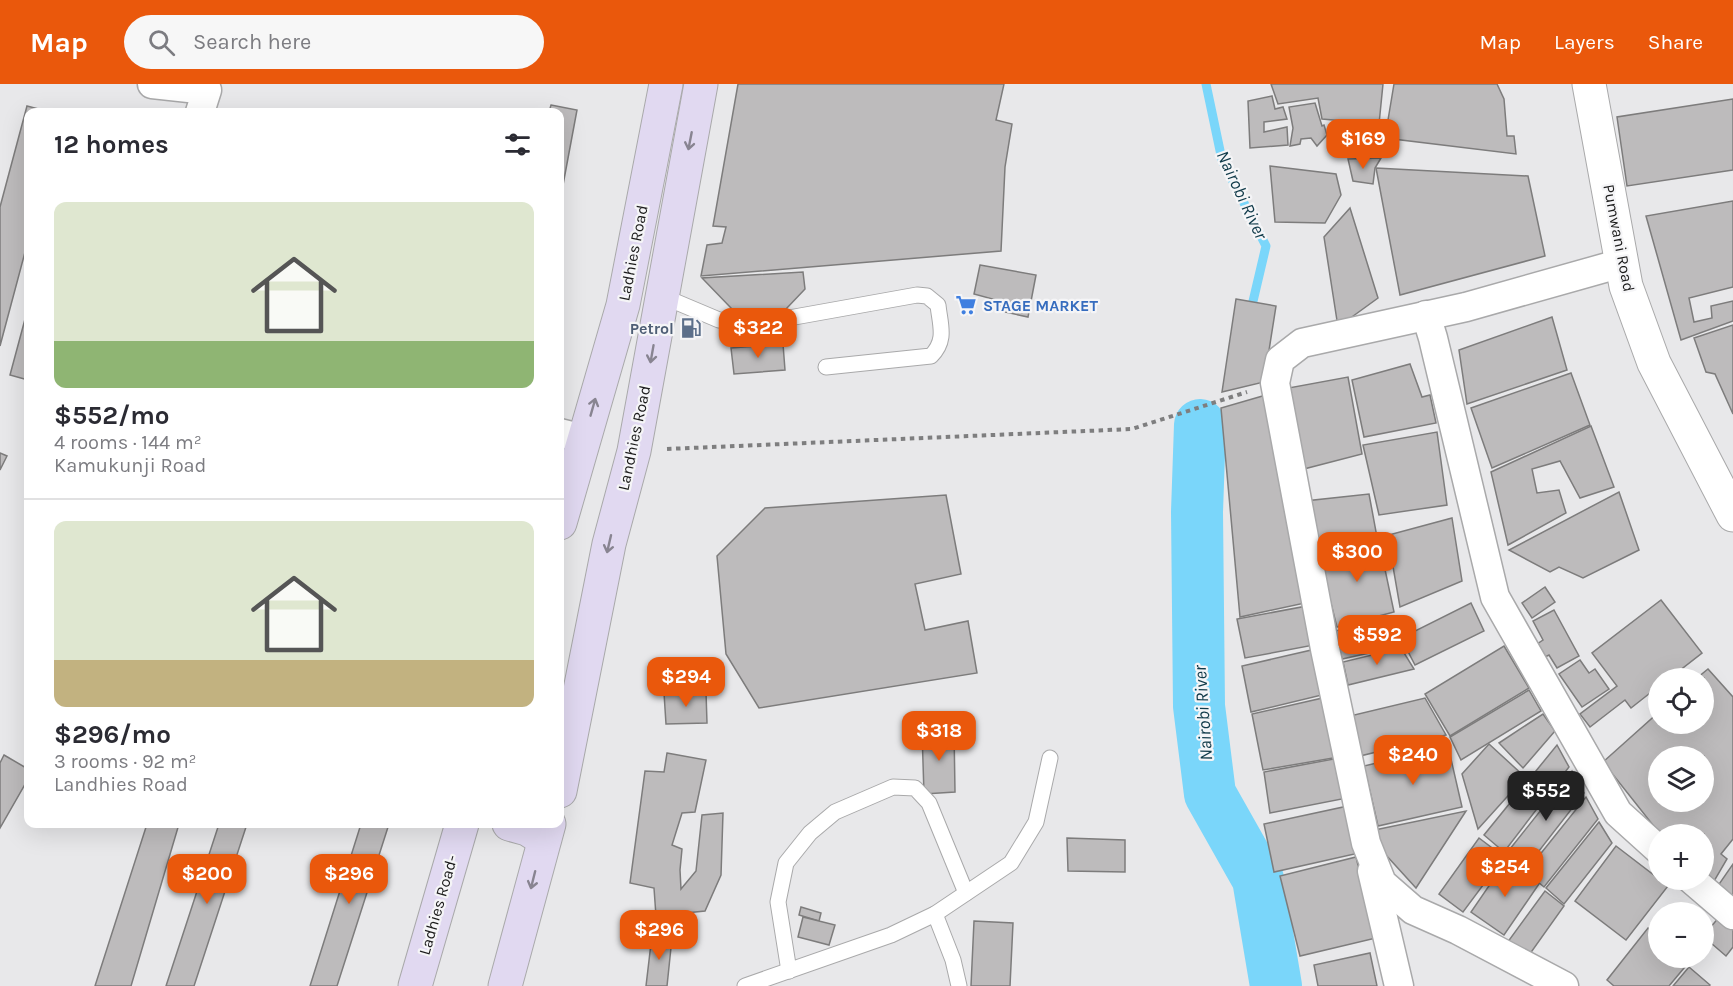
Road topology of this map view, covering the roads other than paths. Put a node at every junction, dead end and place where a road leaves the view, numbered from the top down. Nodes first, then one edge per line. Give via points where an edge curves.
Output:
1 (152, 84) edge
2 (666, 84) edge
3 (701, 84) edge
4 (1589, 84) edge
5 (206, 95) edge
6 (1622, 263) junction
7 (662, 296) junction
8 (1426, 315) junction
9 (826, 367) dead end
10 (572, 436) edge
11 (564, 494) edge
12 (1733, 515) edge
13 (1050, 758) dead end
14 (564, 771) edge
15 (461, 828) edge
16 (523, 828) edge
17 (546, 831) edge
18 (1648, 840) edge
19 (1366, 843) junction
20 (1704, 890) edge
21 (966, 893) junction
22 (935, 914) junction
23 (1733, 915) edge
24 (789, 971) junction
25 (415, 986) edge
26 (506, 986) edge
27 (745, 986) edge
28 (959, 986) edge
29 (1399, 986) edge
30 (1564, 986) edge

1 - 5 street
10 -> 2 main road, Ladhies Road via 623,305
3 -> 7 main road, Landhies Road
4 - 6 street, Pumwani Road
6 - 8 street
6 - 12 street, Pumwani Road via 1626,286 1654,363
7 - 9 lane via 719,320 747,323 917,296 927,296 938,305 942,334 940,347 931,356
7 -> 14 main road, Landhies Road via 634,451 609,544
8 - 18 street via 1495,597 1618,813
8 - 19 street via 1302,343 1280,360 1275,383
10 - 11 main road, Ladhies Road
13 - 21 lane via 1036,822 1011,863
15 - 25 main road, Ladhies Road-
16 - 17 main road
17 -> 26 main road
19 - 29 street
19 - 30 street via 1382,883 1413,910
20 - 23 street
21 - 22 lane
21 - 24 lane via 929,803 915,788 893,787 835,812 810,833 786,862 778,902
22 - 24 lane via 891,935
22 - 28 lane
24 - 27 lane

